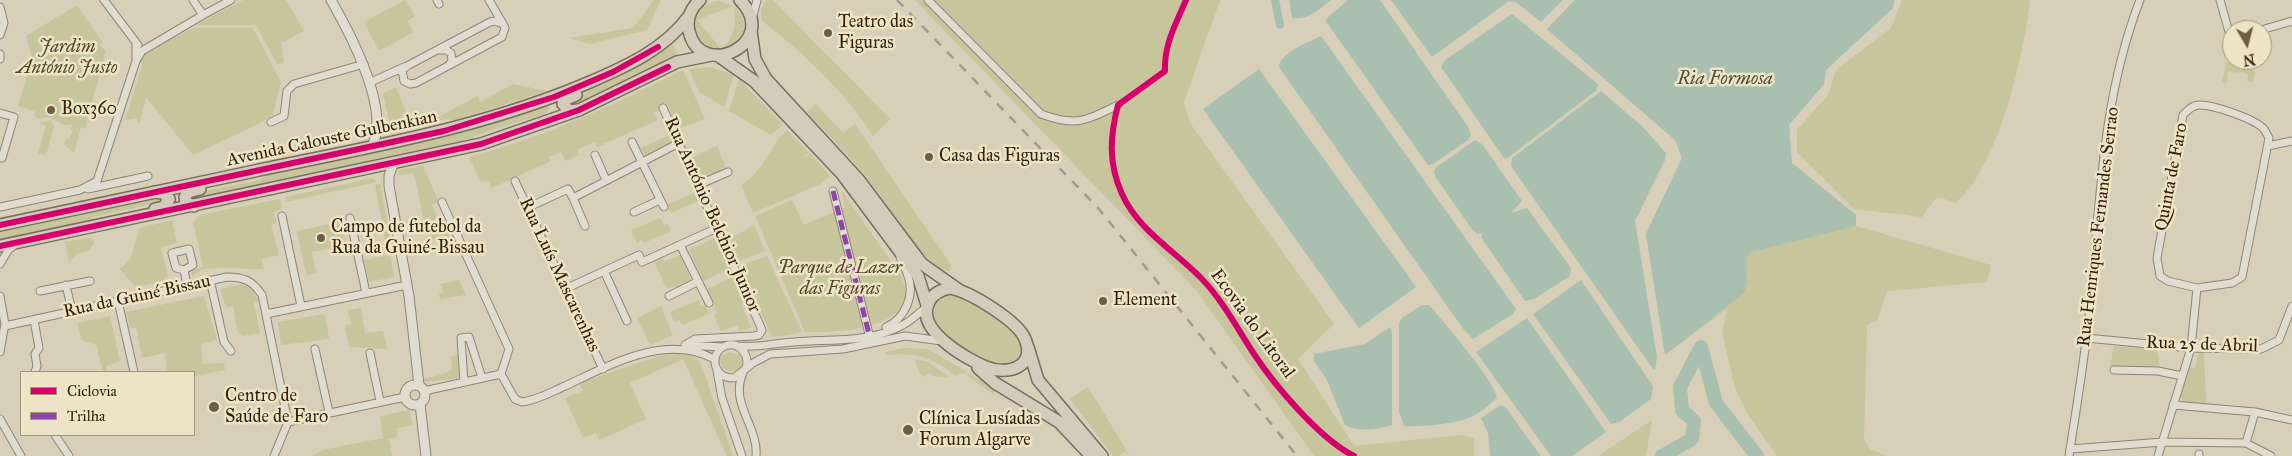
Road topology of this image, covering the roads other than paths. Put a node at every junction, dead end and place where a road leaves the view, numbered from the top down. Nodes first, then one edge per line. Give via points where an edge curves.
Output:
1 (104, 0) edge
2 (194, 0) edge
3 (230, 0) edge
4 (489, 0) edge
5 (700, 0) edge
6 (740, 0) edge
7 (757, 0) edge
8 (928, 0) edge
9 (2140, 0) edge
10 (2220, 0) edge
11 (333, 1) edge
12 (0, 7) edge
13 (495, 11) junction
14 (203, 15) junction
15 (689, 16) junction
16 (2224, 20) edge
17 (2292, 21) edge
18 (490, 22) junction
19 (503, 24) junction
20 (751, 27) junction
21 (2272, 27) edge
22 (0, 35) edge
23 (457, 39) junction
24 (136, 44) junction
25 (152, 45) junction
26 (434, 51) junction
27 (0, 54) edge
28 (715, 55) junction
29 (464, 57) junction
30 (0, 59) edge
31 (136, 61) junction
32 (364, 64) junction
33 (449, 65) junction
34 (407, 66) junction
35 (612, 72) junction
36 (369, 83) junction
37 (533, 105) junction
38 (1118, 105) dead end
39 (663, 108) dead end
40 (579, 110) junction
41 (0, 113) edge
42 (271, 122) dead end
43 (378, 131) junction
44 (2292, 141) edge
45 (632, 142) dead end
46 (390, 143) junction
47 (679, 143) junction
48 (481, 144) junction
49 (372, 146) junction
50 (2268, 146) junction
51 (595, 155) dead end
52 (0, 158) edge
53 (641, 162) junction
54 (394, 164) junction
55 (276, 166) junction
56 (376, 168) junction
57 (101, 171) junction
58 (728, 172) dead end
59 (148, 176) dead end
60 (606, 180) junction
61 (515, 181) dead end
62 (111, 184) junction
63 (698, 185) junction
64 (389, 186) junction
65 (80, 190) junction
66 (833, 191) dead end
67 (153, 192) junction
68 (573, 198) junction
69 (660, 200) junction
70 (442, 202) dead end
71 (194, 206) junction
72 (0, 207) edge
73 (664, 207) dead end
74 (529, 208) junction
75 (634, 212) dead end
76 (282, 216) dead end
77 (350, 218) dead end
78 (0, 224) edge
79 (585, 226) dead end
80 (95, 227) junction
81 (717, 228) junction
82 (22, 242) junction
83 (680, 245) junction
84 (896, 245) junction
85 (0, 246) edge
86 (0, 264) edge
87 (184, 270) dead end
88 (604, 271) junction
89 (210, 280) junction
90 (90, 281) dead end
91 (697, 282) junction
92 (407, 285) junction
93 (66, 286) junction
94 (187, 286) junction
95 (2197, 288) junction
96 (566, 289) junction
97 (959, 290) junction
98 (40, 291) dead end
99 (366, 293) junction
100 (0, 296) edge
101 (669, 296) dead end
102 (118, 301) junction
103 (709, 303) dead end
104 (301, 306) junction
105 (2292, 306) edge
106 (926, 307) junction
107 (72, 311) junction
108 (266, 314) junction
109 (34, 320) junction
110 (627, 322) dead end
111 (5, 326) junction
112 (867, 335) junction
113 (2086, 338) junction
114 (1026, 340) junction
115 (944, 342) junction
116 (685, 345) junction
117 (735, 346) junction
118 (722, 347) junction
119 (2191, 348) junction
120 (315, 349) dead end
121 (664, 349) junction
122 (231, 351) dead end
123 (0, 352) edge
124 (370, 352) dead end
125 (714, 359) junction
126 (974, 363) junction
127 (603, 369) junction
128 (2114, 370) dead end
129 (35, 371) edge
130 (134, 371) edge
131 (717, 371) junction
132 (744, 371) junction
133 (501, 374) junction
134 (2182, 376) junction
135 (482, 378) junction
136 (464, 382) junction
137 (421, 388) junction
138 (406, 397) junction
139 (283, 401) junction
140 (380, 401) junction
141 (420, 404) junction
142 (2174, 405) junction
143 (329, 412) junction
144 (2255, 412) junction
145 (306, 416) junction
146 (0, 419) edge
147 (2292, 420) edge
148 (288, 422) junction
149 (56, 436) edge
150 (2162, 442) junction
151 (2246, 443) junction
152 (2083, 452) edge
153 (2070, 453) edge
154 (21, 456) edge
155 (69, 456) edge
156 (274, 456) edge
157 (426, 456) edge
158 (742, 456) edge
159 (756, 456) edge
160 (1091, 456) edge
161 (1102, 456) edge
162 (2158, 456) edge
163 (2271, 456) edge

1 - 24 street
2 - 14 street
3 - 14 street
4 - 13 street
5 - 15 main road, Avenida Calouste Gulbenkian
6 - 20 main road via 750,14
7 - 20 street
8 - 38 street via 1040,114 1080,122
9 - 113 street, Rua Henriques Fernandes Serrao via 2125,46 2101,175
10 - 16 street
11 - 32 street
12 - 22 street via 4,23
13 - 18 street via 496,15
13 - 19 street
14 - 25 street
15 - 28 main road via 689,31 695,44
15 - 35 main road, Avenida Calouste Gulbenkian via 671,38
17 - 21 street
18 - 19 street
18 - 23 street
19 - 29 street via 505,33 502,37
20 - 28 main road, Avenida Calouste Gulbenkian via 740,48 732,54
20 - 97 main road via 755,59 766,79 869,193 922,264
23 - 26 street
23 - 29 street via 452,51
24 - 25 street via 142,47
24 - 31 street
25 - 31 street via 142,51
26 - 33 street via 451,53
26 - 34 street
27 - 30 street
28 - 40 main road, Avenida Calouste Gulbenkian via 677,62
28 - 84 main road via 754,81 778,106 842,174
29 - 33 street
31 - 57 street
32 - 36 street
32 - 42 street via 294,84 287,91 284,116
33 - 34 street via 410,84 401,76
34 - 36 street
35 - 37 main road, Avenida Calouste Gulbenkian
35 - 40 main road via 602,83 564,100 565,109
36 - 43 street
37 - 46 main road, Avenida Calouste Gulbenkian
37 - 48 main road via 543,103 555,108 554,112 488,136
39 - 47 street, Rua António Belchior Junior
40 - 48 main road, Avenida Calouste Gulbenkian
41 - 52 street via 14,117
43 - 46 street
43 - 49 street
44 - 50 street
45 - 53 street
46 - 49 main road, Avenida Calouste Gulbenkian
47 - 53 street
47 - 63 street, Rua António Belchior Junior
48 - 54 main road, Avenida Calouste Gulbenkian
49 - 55 main road, Avenida Calouste Gulbenkian
50 - 95 street, Quinta de Faro via 2242,277 2232,284
50 - 95 street, Quinta de Faro via 2269,138 2264,129 2229,113 2198,105 2183,116 2157,258 2160,276
51 - 60 street
53 - 60 street
53 - 69 street
54 - 56 main road, Avenida Calouste Gulbenkian
54 - 64 street via 388,176
55 - 67 main road, Avenida Calouste Gulbenkian
55 - 71 main road via 254,178 188,192 186,203
56 - 64 street
56 - 71 main road, Avenida Calouste Gulbenkian
57 - 62 street via 100,178
57 - 65 street via 97,181
58 - 63 street
59 - 62 street
60 - 68 street
61 - 74 street, Rua Luís Mascarenhas
62 - 65 street
63 - 81 street, Rua António Belchior Junior
64 - 92 street
65 - 72 street
66 - 112 street
67 - 78 main road, Avenida Calouste Gulbenkian
67 - 80 main road via 166,196 168,203 164,207 104,219
68 - 74 street via 568,189
68 - 79 street
69 - 73 street
69 - 75 street
70 - 133 street via 509,349
71 - 80 main road, Avenida Calouste Gulbenkian
74 - 96 street, Rua Luís Mascarenhas
76 - 104 street
77 - 99 street
80 - 82 main road, Avenida Calouste Gulbenkian
81 - 83 street
81 - 116 street, Rua António Belchior Junior via 762,330 754,336 695,339
82 - 85 main road, Avenida Calouste Gulbenkian
82 - 86 street via 9,249
83 - 88 street via 642,262 639,255
83 - 91 street
84 - 106 main road via 918,276
84 - 112 street via 909,277 910,298 900,317 892,324
87 - 94 street
88 - 96 street
88 - 110 street
89 - 94 street, Rua da Guiné Bissau
89 - 108 street, Rua da Guiné Bissau via 241,277 254,284 262,295
89 - 122 street via 224,342
90 - 93 street
91 - 101 street
91 - 103 street
92 - 99 street
92 - 137 street
93 - 98 street
93 - 107 street
94 - 102 street, Rua da Guiné Bissau
95 - 119 street
96 - 127 street, Rua Luís Mascarenhas
97 - 106 main road via 950,288 937,292
97 - 114 main road via 998,313
99 - 104 street
100 - 111 street
102 - 107 street, Rua da Guiné Bissau
102 - 130 street
104 - 108 street
105 - 119 street, Rua 25 de Abril via 2279,340 2270,346
106 - 112 street via 902,326
106 - 115 main road via 932,332
107 - 109 street, Rua da Guiné Bissau
108 - 139 street
109 - 111 street, Rua da Guiné Bissau
109 - 129 street via 39,348 34,354
111 - 123 street
112 - 117 street via 845,340
113 - 119 street, Rua 25 de Abril
113 - 153 street, Rua Henriques Fernandes Serrao
114 - 126 main road via 1024,361 1010,372 996,372
114 - 161 main road via 1038,380
115 - 126 main road
115 - 132 street via 905,336 843,349 781,352 765,356
116 - 118 street
116 - 121 street
117 - 118 street
117 - 132 street via 747,357
118 - 125 street
119 - 134 street
120 - 143 street
121 - 125 street via 688,349
121 - 127 street
124 - 140 street
125 - 131 street
126 - 160 main road via 995,383 1059,422
127 - 133 street via 522,402 515,399
128 - 134 street via 2158,371
131 - 132 street via 729,378
131 - 158 street via 722,398
132 - 159 street via 739,380 739,396 755,437
133 - 135 street
134 - 142 street
135 - 136 street
135 - 136 street via 469,337 461,338
136 - 137 street
137 - 138 street via 407,389
137 - 141 street via 424,396
138 - 140 street
138 - 141 street via 410,403
139 - 145 street via 290,412
139 - 148 street
140 - 143 street
141 - 157 street
142 - 144 street
142 - 150 street
143 - 145 street
144 - 147 street
144 - 151 street
145 - 148 street
146 - 154 street
148 - 156 street
149 - 155 street
150 - 151 street
150 - 152 street
150 - 162 street
151 - 163 street
152 - 153 street

